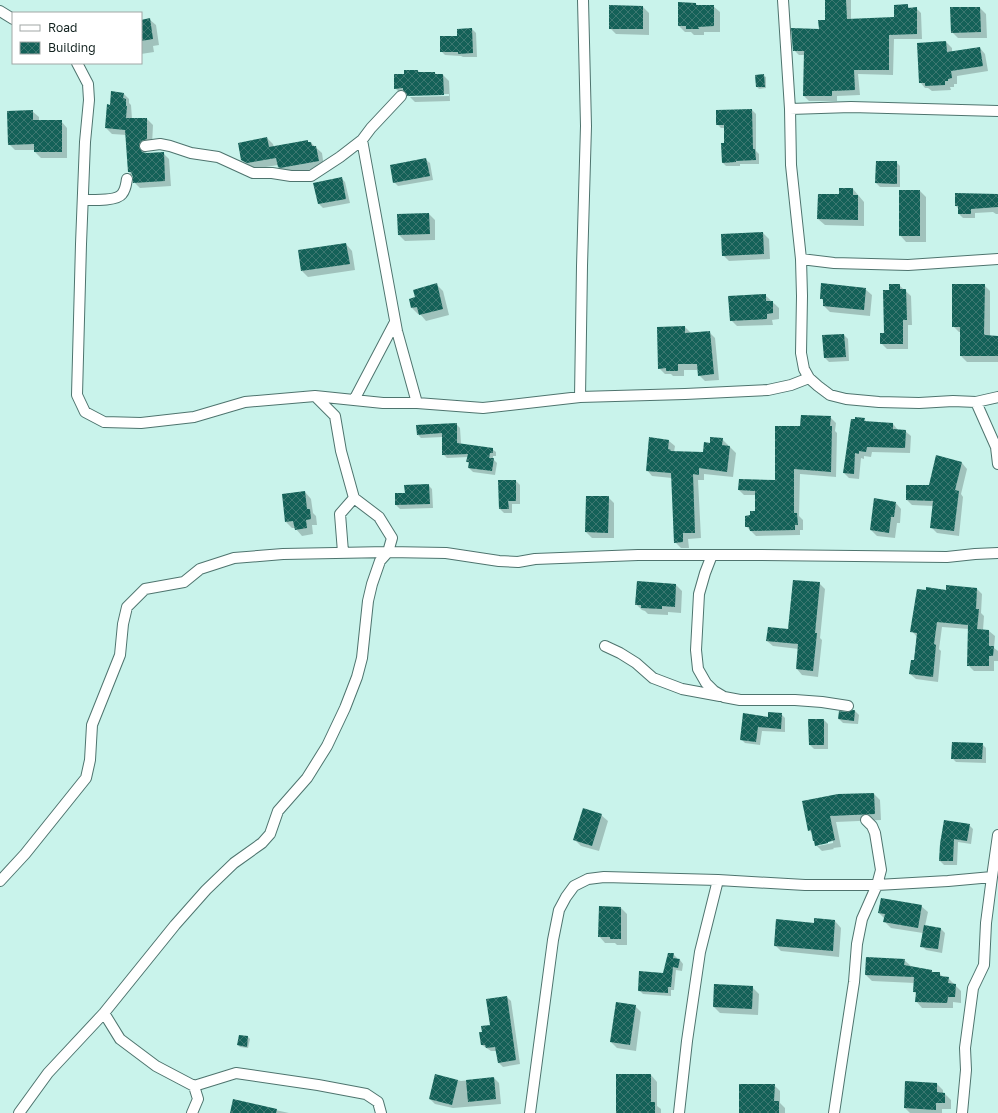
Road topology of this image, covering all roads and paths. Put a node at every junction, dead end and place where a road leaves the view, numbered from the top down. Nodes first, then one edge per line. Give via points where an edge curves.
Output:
1 (583, 0) edge
2 (783, 0) edge
3 (0, 11) edge
4 (12, 18) edge
5 (78, 64) edge
6 (401, 96) dead end
7 (790, 109) junction
8 (998, 111) edge
9 (362, 140) junction
10 (144, 146) dead end
11 (127, 179) dead end
12 (83, 200) junction
13 (800, 259) junction
14 (998, 259) edge
15 (395, 322) junction
16 (810, 378) junction
17 (315, 396) junction
18 (580, 397) junction
19 (998, 397) edge
20 (354, 400) junction
21 (976, 402) junction
22 (417, 403) junction
23 (998, 464) edge
24 (354, 498) junction
25 (343, 552) junction
26 (388, 552) junction
27 (998, 553) edge
28 (712, 555) junction
29 (605, 646) dead end
30 (724, 697) junction
31 (848, 706) dead end
32 (866, 820) dead end
33 (998, 835) edge
34 (992, 877) junction
35 (718, 880) junction
36 (0, 881) edge
37 (877, 885) junction
38 (104, 1014) junction
39 (194, 1086) junction
40 (18, 1113) edge
41 (192, 1113) edge
42 (381, 1113) edge
43 (530, 1113) edge
44 (679, 1113) edge
45 (834, 1113) edge
46 (962, 1113) edge

1 - 18 street via 586,126
2 - 7 street
3 - 4 street
5 - 12 street via 88,84 89,100
6 - 9 street
7 - 8 street via 851,107
7 - 13 street via 791,165
9 - 10 street via 311,176 253,173 218,157 191,153 160,144
9 - 15 street
11 - 12 street via 122,195 116,198
12 - 17 street via 77,395 85,412 104,422 141,423 194,417 244,402
13 - 14 street via 834,263 908,265
13 - 16 street via 801,353 804,369
15 - 20 street
15 - 22 street
16 - 18 street via 768,390
16 - 21 street via 830,395 846,399 919,403
17 - 20 street
17 - 24 street via 335,416 341,451
18 - 22 street via 483,408
19 - 21 street
20 - 22 street
21 - 23 street via 996,447
24 - 25 street via 340,514
24 - 26 street via 379,517 392,538
25 - 26 street
25 - 36 street via 234,558 200,570 184,582 145,590 127,607 120,655 92,725 86,778
26 - 28 street via 446,553 518,562 535,559 638,555
26 - 38 street via 380,561 372,584 358,677 327,746 307,778 278,811 270,834 206,890
27 - 28 street via 947,557
28 - 30 street via 699,594 696,650 698,669 703,678 714,691
29 - 30 street via 636,663 653,678 682,689
30 - 31 street via 740,700 795,700
32 - 37 street via 875,833 881,870
33 - 34 street
34 - 37 street
34 - 46 street via 984,965 973,988 965,1048 966,1070
35 - 37 street via 805,885
35 - 43 street via 604,877 588,879 574,886 559,910 553,940
35 - 44 street via 700,952
37 - 45 street via 862,919 856,944 854,982
38 - 39 street via 120,1039 156,1066
38 - 40 street via 48,1073
39 - 41 street via 198,1098
39 - 42 street via 236,1073 366,1094 378,1102

